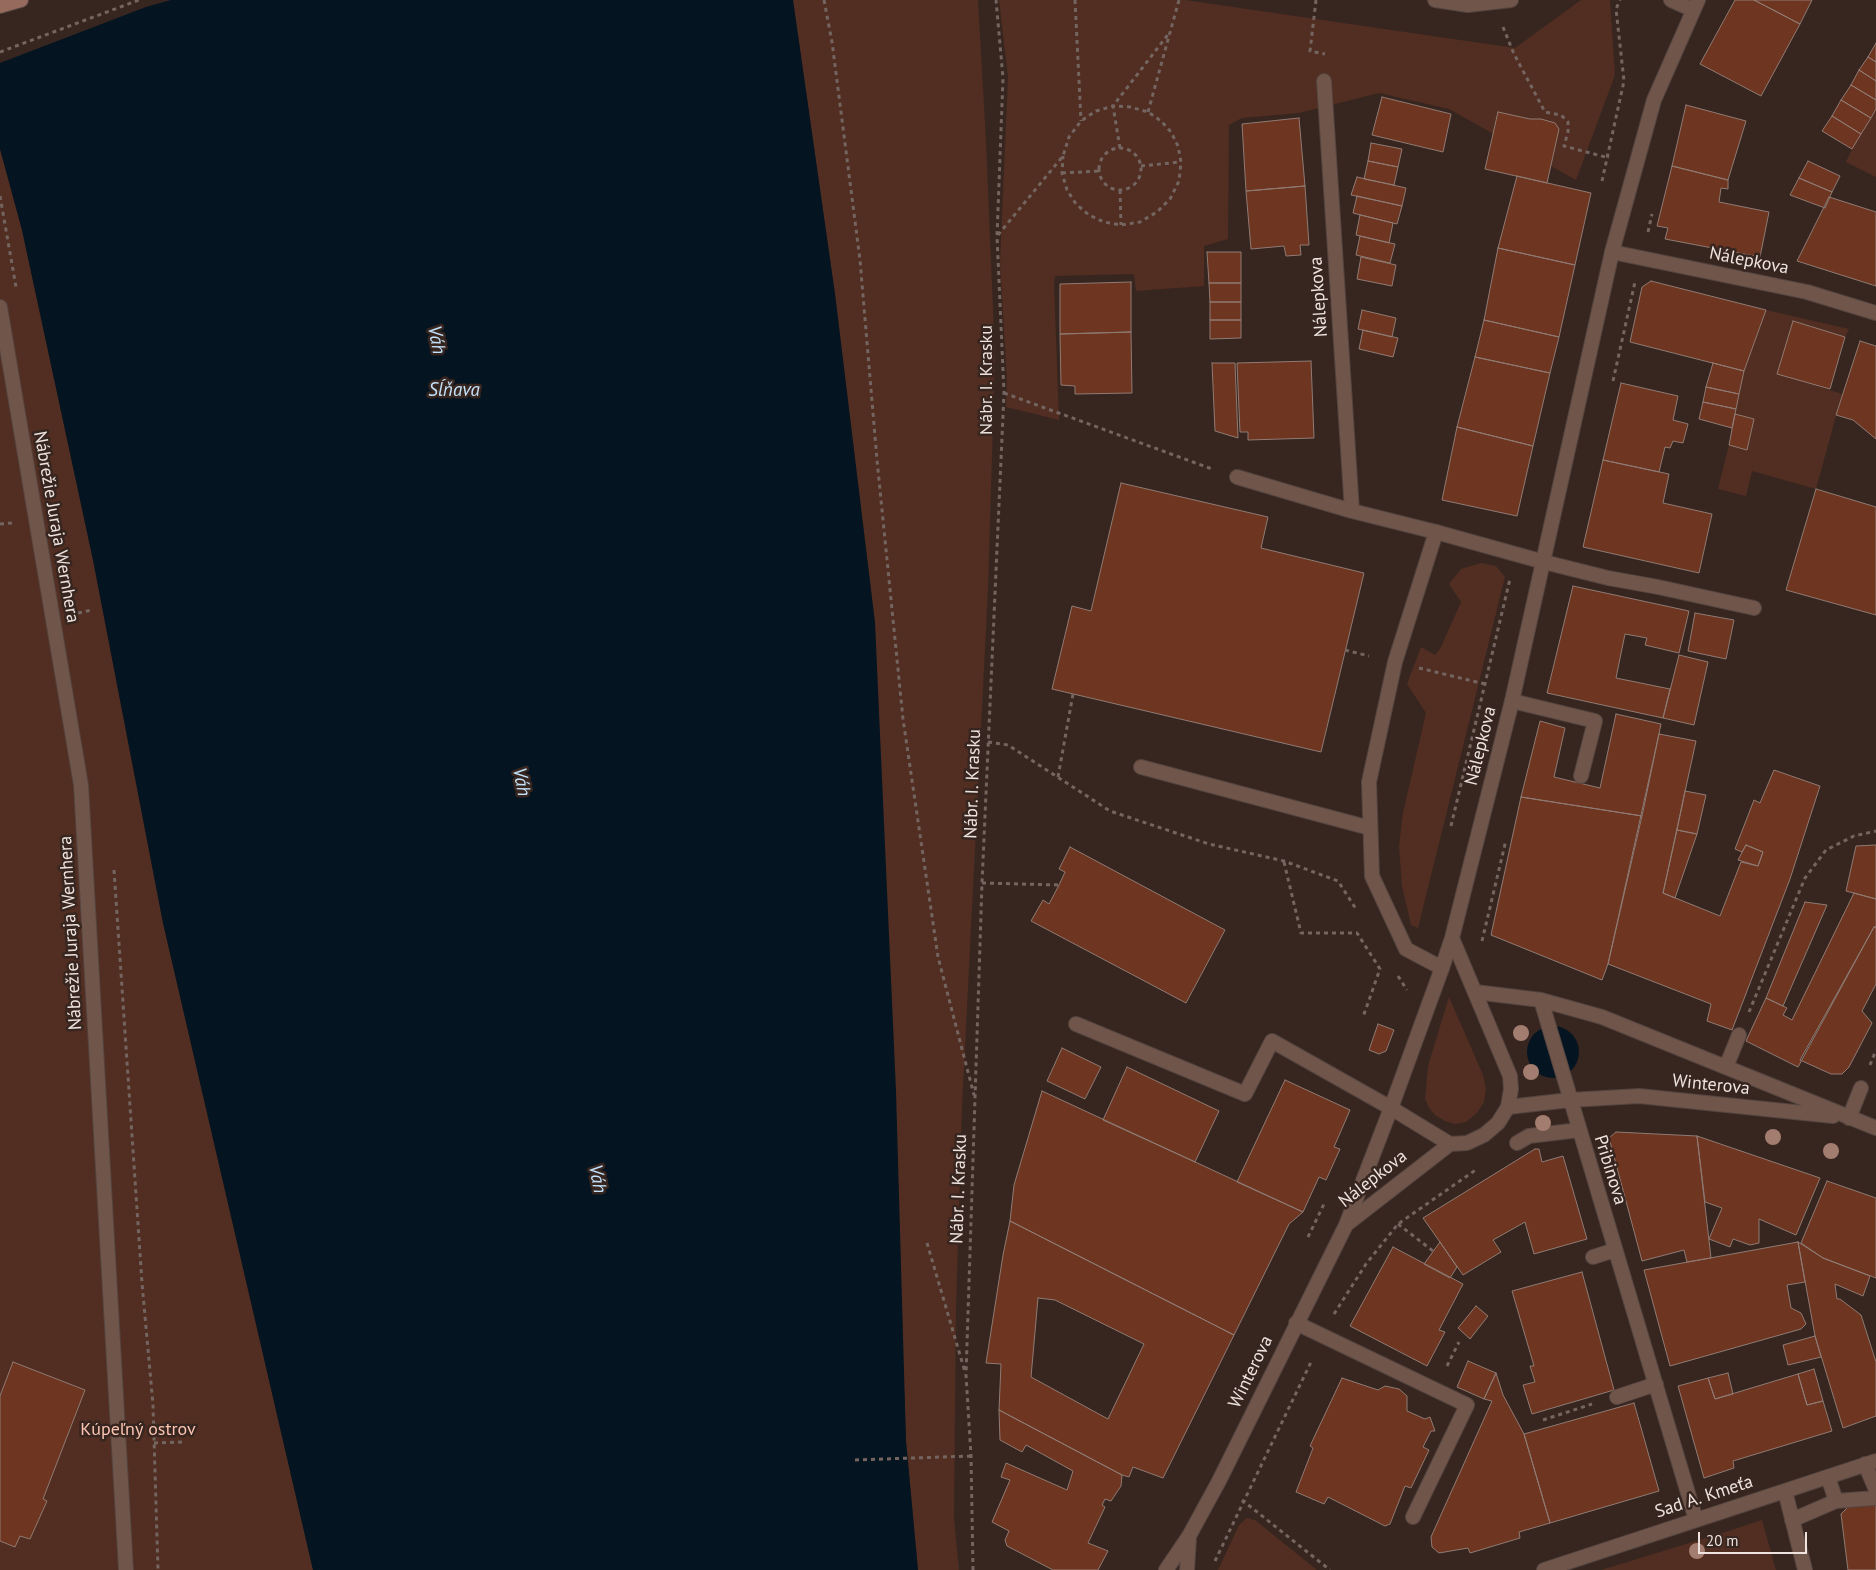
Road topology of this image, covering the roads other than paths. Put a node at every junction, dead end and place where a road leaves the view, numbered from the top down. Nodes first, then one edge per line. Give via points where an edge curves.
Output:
1 (21, 0) edge
2 (1434, 0) edge
3 (1511, 0) edge
4 (1671, 0) edge
5 (1696, 5) edge
6 (0, 6) edge
7 (1324, 81) road end
8 (1612, 252) junction
9 (0, 307) edge
10 (1876, 313) edge
11 (1236, 477) road end
12 (1352, 511) junction
13 (1436, 532) junction
14 (1544, 562) junction
15 (1754, 608) dead end
16 (1512, 701) junction
17 (1141, 767) dead end
18 (1582, 776) dead end
19 (1370, 828) junction
20 (1452, 938) junction
21 (1442, 968) junction
22 (1475, 992) junction
23 (1541, 1000) junction
24 (1076, 1024) dead end
25 (1739, 1035) road end
26 (1726, 1067) junction
27 (1861, 1088) dead end
28 (1570, 1100) junction
29 (1391, 1108) junction
30 (1508, 1108) junction
31 (1849, 1118) junction
32 (1876, 1128) edge
33 (1579, 1130) junction
34 (1517, 1143) dead end
35 (1450, 1144) junction
36 (1346, 1225) junction
37 (1615, 1250) junction
38 (1593, 1257) dead end
39 (1296, 1323) junction
40 (1656, 1384) junction
41 (1617, 1397) road end
42 (1871, 1463) edge
43 (1828, 1477) junction
44 (1876, 1490) edge
45 (1785, 1491) junction
46 (1876, 1498) edge
47 (1836, 1501) junction
48 (1413, 1516) dead end
49 (1696, 1520) junction
50 (1792, 1520) junction
51 (1189, 1536) junction
52 (125, 1567) edge
53 (1166, 1570) edge
54 (1187, 1570) edge
55 (1544, 1570) edge
56 (1805, 1570) edge

1 - 6 main road
2 - 3 street via 1468,5
4 - 5 street
5 - 8 street, Nálepkova via 1654,100
7 - 12 street, Nálepkova
8 - 10 street, Nálepkova via 1807,292
8 - 14 street, Nálepkova
9 - 52 street, Nábrežie Juraja Wernhera via 81,785
11 - 12 street
12 - 13 street
13 - 14 street
13 - 19 street via 1395,662 1369,782
14 - 15 street
14 - 16 street, Nálepkova
16 - 18 street via 1595,721
16 - 20 street, Nálepkova
17 - 19 street
19 - 21 street via 1372,876 1406,949
20 - 21 street, Nálepkova
20 - 22 street
21 - 29 street, Nálepkova
22 - 23 street, Winterova
22 - 30 street via 1510,1076
23 - 26 street, Winterova via 1602,1017
23 - 28 street
24 - 29 street via 1245,1094 1272,1041
25 - 26 street, Winterova
26 - 31 street, Winterova
27 - 31 street
28 - 30 street, Winterova
28 - 31 street, Winterova via 1639,1096
28 - 33 street, Pribinova
29 - 35 street
29 - 36 street, Nálepkova
30 - 35 street, Nálepkova via 1484,1135 1467,1143
31 - 32 street, Winterova
33 - 34 street via 1529,1136
33 - 37 street, Pribinova
35 - 36 street, Nálepkova
36 - 39 street, Winterova
37 - 38 street
37 - 40 street, Pribinova
39 - 48 street via 1467,1405
39 - 51 street, Winterova
40 - 41 street
40 - 49 street, Pribinova
42 - 43 street, Sad A. Kmeťa
42 - 44 street
43 - 45 street, Sad A. Kmeťa
43 - 47 street
45 - 49 street, Sad A. Kmeťa
45 - 50 street
46 - 47 street
47 - 50 street
49 - 55 street, Sad A. Kmeťa
50 - 56 street
51 - 53 street, Winterova
51 - 54 street, Winterova

